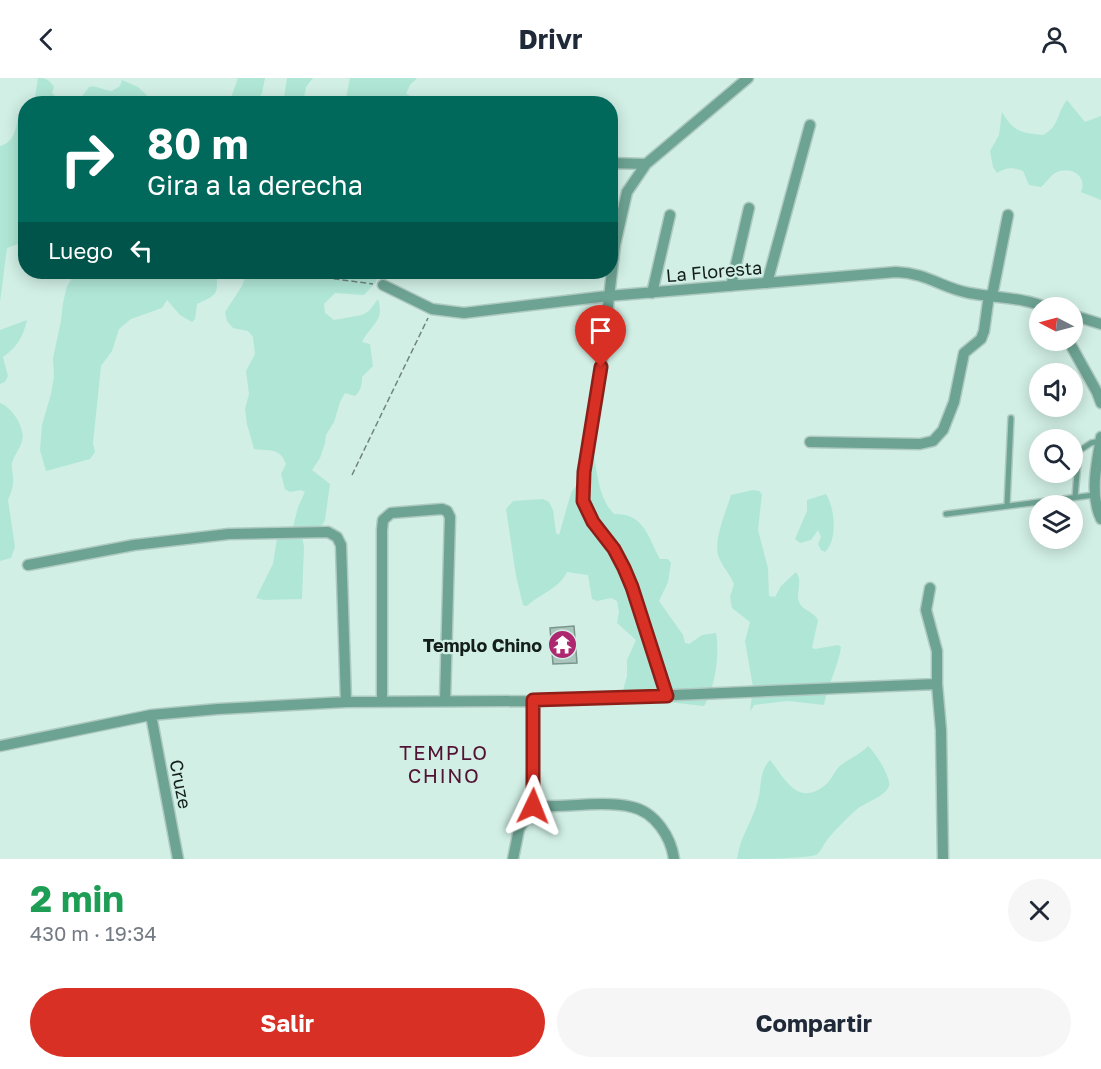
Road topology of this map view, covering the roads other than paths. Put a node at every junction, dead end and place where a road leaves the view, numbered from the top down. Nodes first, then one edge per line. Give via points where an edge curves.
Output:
1 (748, 78) edge
2 (810, 125) dead end
3 (618, 163) edge
4 (646, 164) junction
5 (750, 208) dead end
6 (670, 215) dead end
7 (1008, 215) dead end
8 (618, 232) edge
9 (610, 279) edge
10 (767, 283) junction
11 (383, 285) road end
12 (731, 286) junction
13 (652, 293) junction
14 (608, 296) junction
15 (990, 296) junction
16 (1029, 301) edge
17 (1083, 318) edge
18 (1101, 324) edge
19 (1074, 351) edge
20 (1101, 403) edge
21 (1011, 418) dead end
22 (1101, 439) edge
23 (810, 442) dead end
24 (1075, 495) edge
25 (1094, 495) junction
26 (1083, 496) edge
27 (1029, 502) edge
28 (1007, 505) junction
29 (946, 514) dead end
30 (1101, 519) edge
31 (28, 565) dead end
32 (930, 588) dead end
33 (937, 684) junction
34 (667, 696) junction
35 (533, 700) junction
36 (445, 701) junction
37 (345, 702) junction
38 (382, 702) junction
39 (152, 715) junction
40 (0, 746) edge
41 (533, 806) junction
42 (178, 859) edge
43 (513, 859) edge
44 (674, 859) edge
45 (943, 859) edge

1 - 4 street
2 - 10 street
3 - 4 street
4 - 8 street via 627,192
5 - 12 street
6 - 13 street
7 - 15 street
9 - 14 street
10 - 12 street, La Floresta
10 - 15 street, La Floresta via 906,272 968,293
11 - 14 street, La Floresta via 432,309 464,313
12 - 13 street, La Floresta
13 - 14 street, La Floresta
14 - 34 street via 583,501 624,568
15 - 16 street, La Floresta
15 - 23 street via 981,339 964,353 954,402 943,430 933,441
17 - 18 street
19 - 20 street
21 - 28 lane
22 - 24 lane via 1079,451
22 - 25 street
25 - 26 lane
25 - 30 street
27 - 28 lane
28 - 29 lane
31 - 37 street via 134,545 229,534 328,532 341,545
32 - 33 street via 926,610 937,651
33 - 34 street
33 - 45 street
34 - 35 street
35 - 36 street
35 - 41 street
36 - 38 street
36 - 38 street via 450,517 442,509 391,513 383,520
37 - 38 street
37 - 39 street
39 - 40 street
39 - 42 street, Cruze
41 - 43 street via 519,829
41 - 44 street via 634,807 666,833

